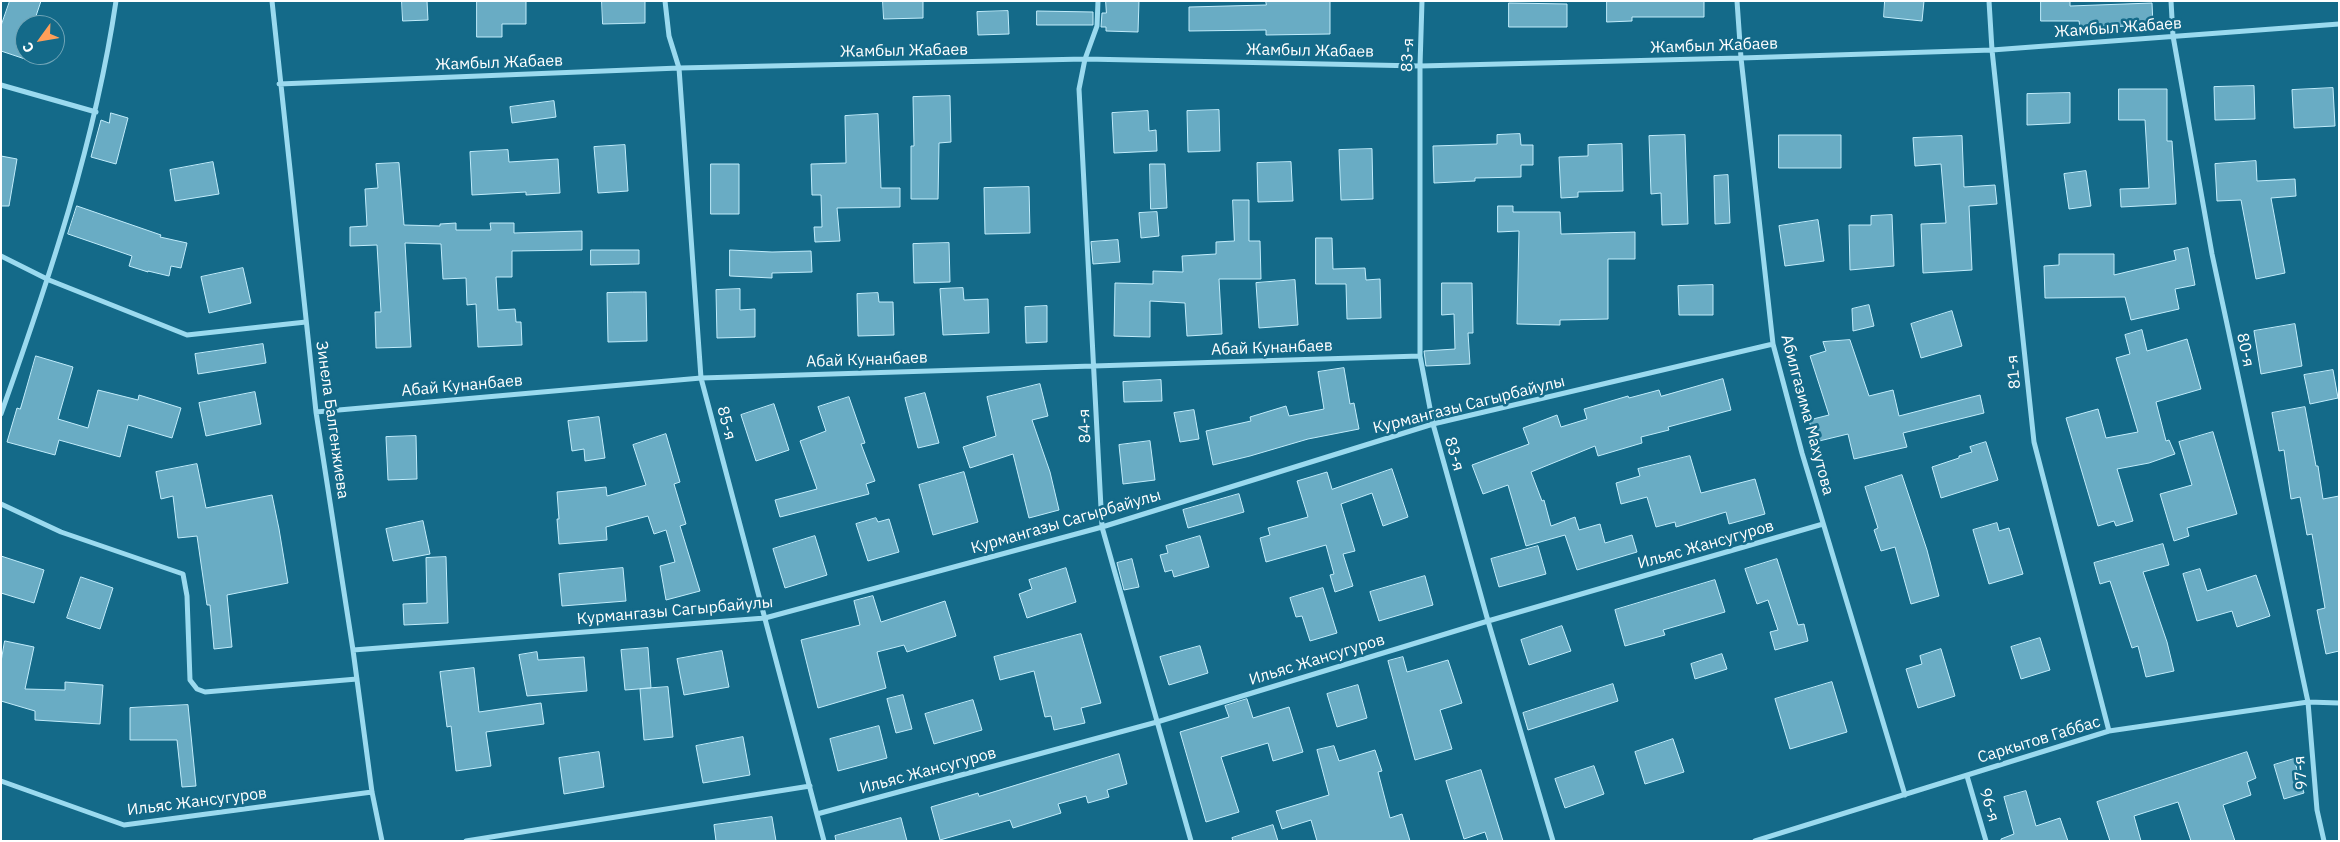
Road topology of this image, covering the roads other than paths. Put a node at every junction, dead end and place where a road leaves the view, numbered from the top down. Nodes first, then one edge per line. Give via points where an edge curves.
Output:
1 (116, 1) edge
2 (272, 1) edge
3 (665, 1) edge
4 (1098, 1) edge
5 (1422, 1) edge
6 (1738, 1) edge
7 (1989, 1) edge
8 (2171, 1) edge
9 (2339, 24) edge
10 (2173, 36) junction
11 (1992, 50) junction
12 (1741, 58) junction
13 (1085, 59) junction
14 (1420, 66) junction
15 (679, 68) junction
16 (279, 84) junction
17 (1, 86) edge
18 (96, 112) junction
19 (1, 256) edge
20 (49, 280) junction
21 (306, 322) junction
22 (1773, 344) junction
23 (1420, 356) junction
24 (1095, 366) junction
25 (700, 378) junction
26 (316, 412) junction
27 (1, 414) edge
28 (1433, 424) junction
29 (1, 504) edge
30 (1823, 524) junction
31 (1102, 527) junction
32 (765, 618) junction
33 (1488, 621) junction
34 (353, 650) junction
35 (357, 679) junction
36 (2308, 702) junction
37 (2339, 702) edge
38 (1157, 722) junction
39 (2109, 731) junction
40 (1967, 776) junction
41 (1, 781) edge
42 (810, 786) junction
43 (372, 792) junction
44 (1905, 795) junction
45 (817, 814) junction
46 (382, 841) edge
47 (466, 841) edge
48 (824, 841) edge
49 (1190, 841) edge
50 (1553, 841) edge
51 (1755, 841) edge
52 (1986, 841) edge
53 (2324, 841) edge

1 - 18 street
2 - 16 street, Зинела Балгенжиева
3 - 15 street, 85-я via 669,36
4 - 13 street, 84-я via 1096,26
5 - 14 street, 83-я
6 - 12 street, Абилгазима Махутова
7 - 11 street, 81-я
8 - 10 street, 80-я
9 - 10 street, Жамбыл Жабаев
10 - 11 street, Жамбыл Жабаев
10 - 36 street, 80-я via 2212,254
11 - 12 street, Жамбыл Жабаев
11 - 39 street, 81-я via 2034,442
12 - 14 street, Жамбыл Жабаев
12 - 22 street, Абилгазима Махутова
13 - 14 street, Жамбыл Жабаев
13 - 15 street, Жамбыл Жабаев
13 - 24 street, 84-я via 1080,89
14 - 23 street, 83-я
15 - 16 street, Жамбыл Жабаев
15 - 25 street, 85-я
16 - 21 street, Зинела Балгенжиева
17 - 18 street
18 - 20 street
19 - 20 street
20 - 21 street via 187,335
20 - 27 street
21 - 26 street, Зинела Балгенжиева
22 - 28 street, Курмангазы Сагырбайулы
22 - 30 street, Абилгазима Махутова
23 - 24 street, Абай Кунанбаев
23 - 28 street, 83-я
24 - 25 street, Абай Кунанбаев
24 - 31 street, 84-я
25 - 26 street, Абай Кунанбаев
25 - 32 street, 85-я
26 - 34 street, Зинела Балгенжиева
28 - 31 street, Курмангазы Сагырбайулы
28 - 33 street, 83-я
29 - 35 street via 61,532 183,574 187,596 190,680 197,689 205,692
30 - 33 street, Ильяс Жансугуров
30 - 44 street, Абилгазима Махутова
31 - 32 street, Курмангазы Сагырбайулы
31 - 38 street, 84-я
32 - 34 street, Курмангазы Сагырбайулы
32 - 42 street, 85-я
33 - 38 street, Ильяс Жансугуров
33 - 50 street, 83-я
34 - 35 street, Зинела Балгенжиева
35 - 43 street, Зинела Балгенжиева
36 - 37 street, Саркытов Габбас
36 - 39 street, Саркытов Габбас
36 - 53 street, 97-я via 2316,810
38 - 45 street, Ильяс Жансугуров
38 - 49 street, 84-я
39 - 40 street, Саркытов Габбас
40 - 44 street, Саркытов Габбас
40 - 52 street, 96-я
41 - 43 street, Ильяс Жансугуров via 124,825
42 - 45 street, 85-я
42 - 47 street
43 - 46 street, Зинела Балгенжиева
44 - 51 street, Саркытов Габбас
45 - 48 street, 85-я

